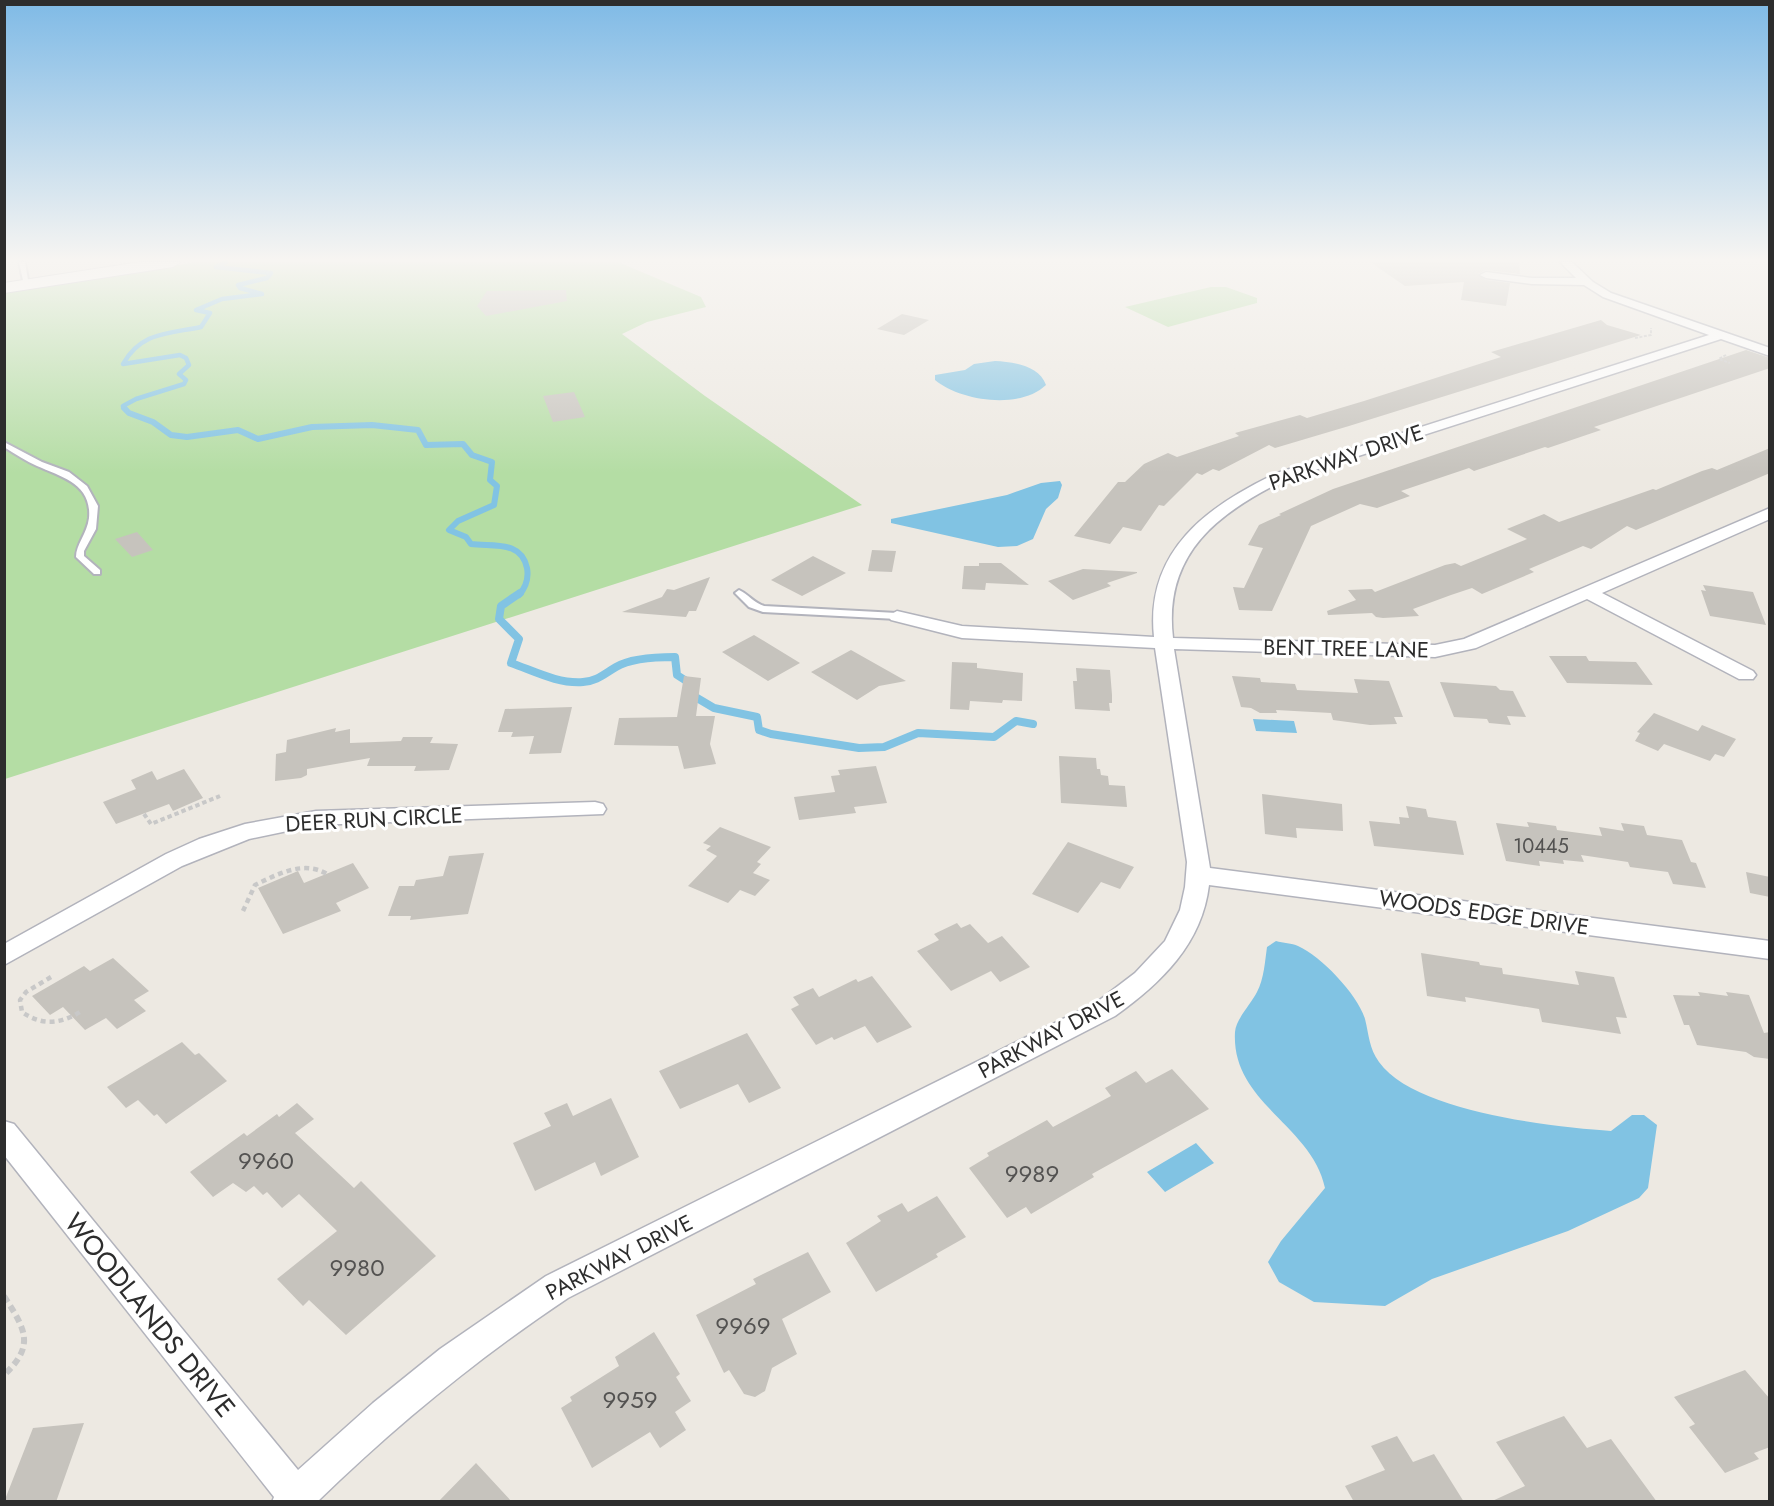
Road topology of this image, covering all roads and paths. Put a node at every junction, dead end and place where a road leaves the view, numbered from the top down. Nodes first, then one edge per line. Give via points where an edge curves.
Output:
1 (1652, 332) edge
2 (1713, 332) edge
3 (1721, 335) junction
4 (1635, 338) dead end
5 (1770, 352) edge
6 (4, 444) edge
7 (1770, 513) edge
8 (97, 572) dead end
9 (1587, 592) junction
10 (739, 593) dead end
11 (897, 616) joint
12 (1164, 643) junction
13 (1746, 675) dead end
14 (220, 796) dead end
15 (595, 809) dead end
16 (144, 814) dead end
17 (327, 874) dead end
18 (1199, 875) junction
19 (243, 911) dead end
20 (1770, 950) edge
21 (4, 956) edge
22 (51, 977) dead end
23 (80, 1012) dead end
24 (4, 1133) edge
25 (4, 1296) edge
26 (4, 1375) edge
27 (293, 1499) edge

1 - 4 path via 1642,339
2 - 3 street
3 - 5 street
3 - 12 street, PARKWAY DRIVE via 1261,485 1207,520 1175,562 1161,610
6 - 8 lane via 66,474 84,488 94,506 92,529 80,557
7 - 9 street, BENT TREE LANE
9 - 12 street, BENT TREE LANE via 1469,644 1435,651
9 - 13 street
10 - 11 lane via 752,605 764,609
11 - 12 street, BENT TREE LANE via 962,632
12 - 18 street, PARKWAY DRIVE
14 - 16 path via 151,824
15 - 21 street, DEER RUN CIRCLE via 316,818 245,832 174,860
17 - 19 path via 316,868 290,870 255,885
18 - 20 street, WOODS EDGE DRIVE
18 - 27 street, PARKWAY DRIVE via 1187,929 1158,969 1106,1009 557,1287 504,1320 432,1374
22 - 23 path via 26,992 20,1000 22,1012 36,1021 52,1023
24 - 27 street, WOODLANDS DRIVE
25 - 26 path via 28,1339 21,1358

